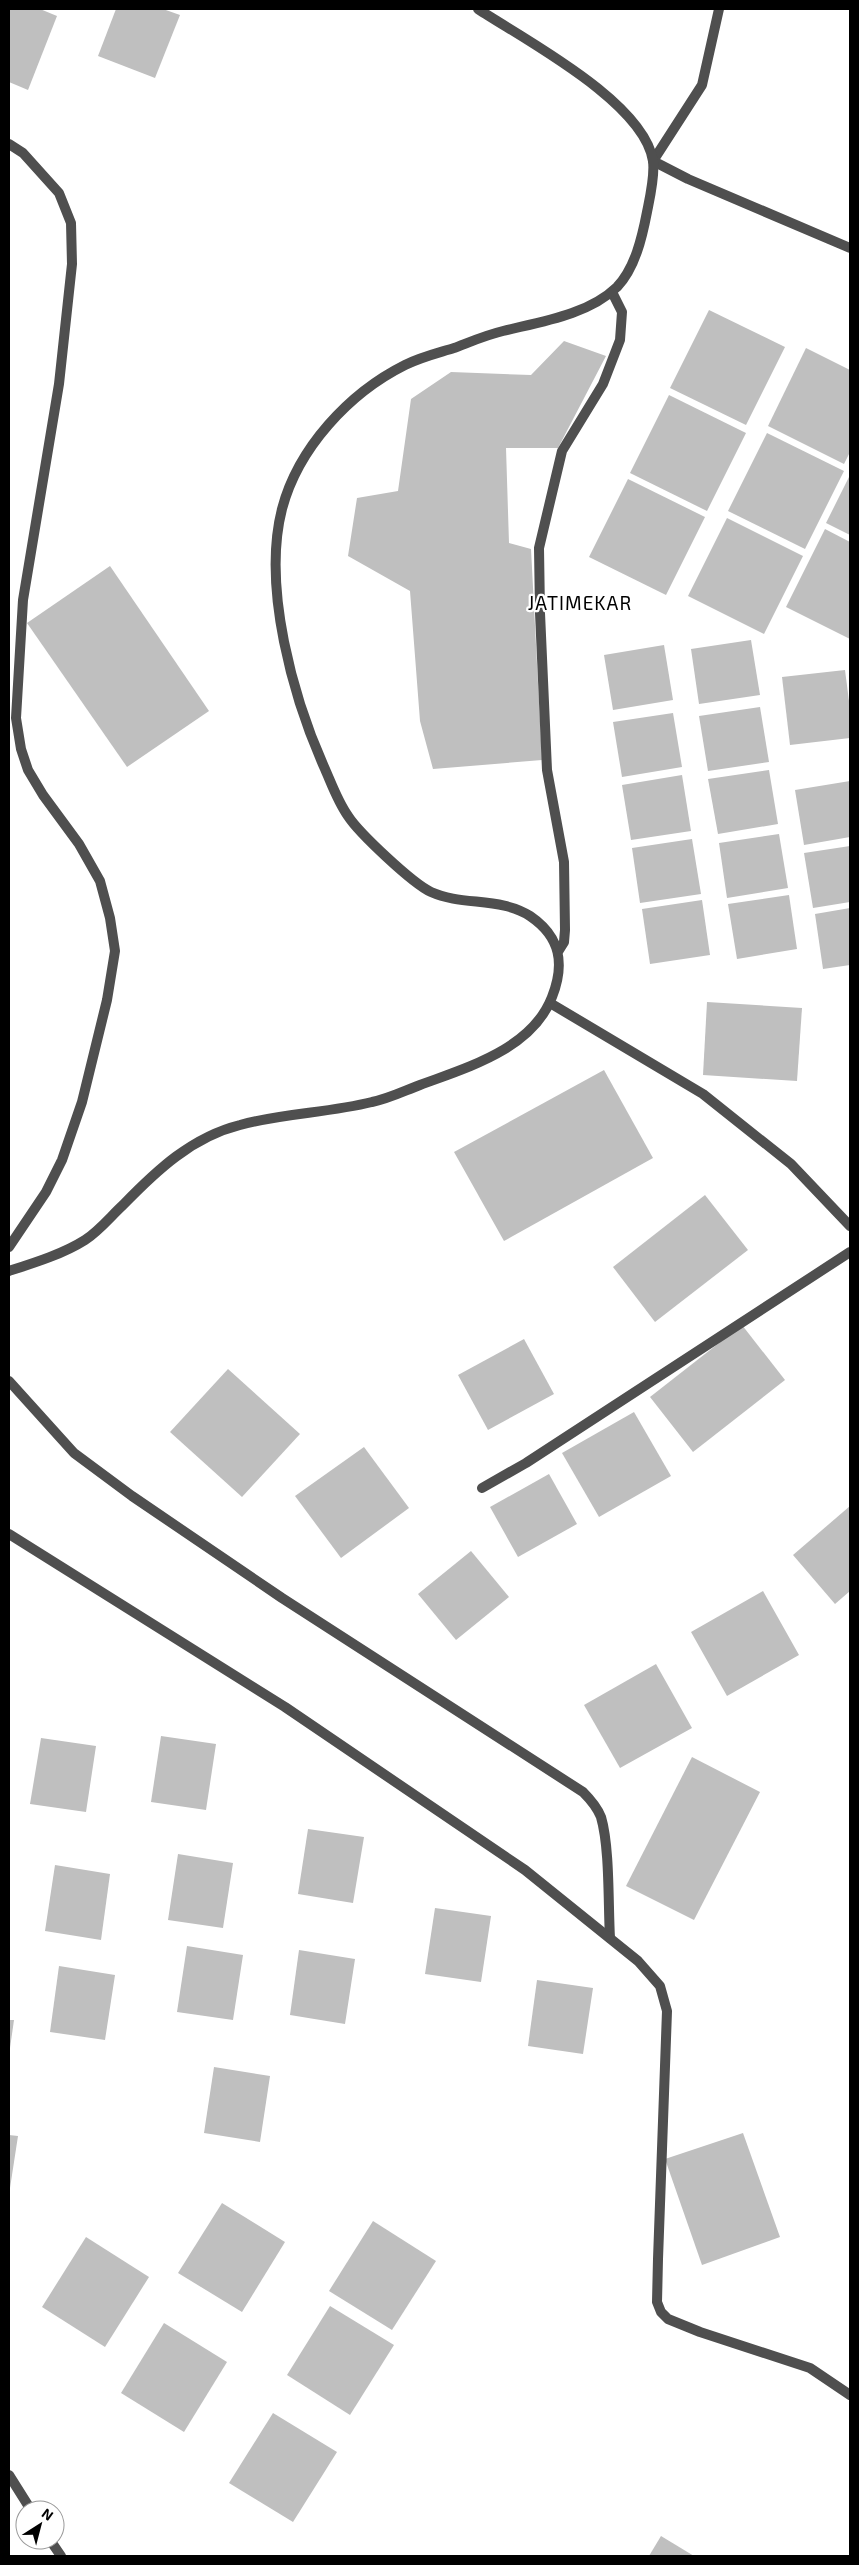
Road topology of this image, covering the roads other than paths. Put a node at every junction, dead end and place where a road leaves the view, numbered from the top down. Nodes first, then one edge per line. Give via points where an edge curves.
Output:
1 (478, 9) edge
2 (719, 9) edge
3 (9, 144) edge
4 (653, 161) junction
5 (850, 248) edge
6 (612, 292) junction
7 (559, 950) junction
8 (550, 1003) junction
9 (850, 1226) edge
10 (9, 1246) edge
11 (850, 1252) edge
12 (9, 1271) edge
13 (9, 1381) edge
14 (482, 1488) dead end
15 (9, 1534) edge
16 (610, 1938) junction
17 (850, 2394) edge
18 (9, 2475) edge
19 (25, 2500) edge

1 - 4 street via 611,99 644,136
2 - 4 street via 702,85
3 - 10 street via 23,153 59,193 71,223 72,264 59,384 23,600 16,718 28,770 79,844 100,881 115,951 107,1000 82,1102 62,1160 46,1192
4 - 5 street
4 - 6 street via 647,214 638,248 627,275
6 - 7 street via 622,312 620,340 603,384 562,452 539,548 547,770 564,862 565,930
6 - 7 street via 575,312 491,334 409,363 357,396 302,461 282,508 277,545 281,626 288,664 308,731 349,818 394,864 430,892 506,906 529,915 549,934
7 - 8 street via 558,974
8 - 9 street via 710,1099 791,1164
8 - 12 street via 540,1022 509,1048 455,1072 373,1102 242,1124 206,1135 146,1182 85,1240
11 - 14 street via 526,1463
13 - 16 street via 74,1453 132,1496 282,1598 567,1779 592,1800 604,1834
15 - 16 street via 285,1707 525,1870
16 - 17 street via 638,1961 660,1986 667,2011 657,2302 662,2312 668,2319 700,2332 810,2368
18 - 19 street

